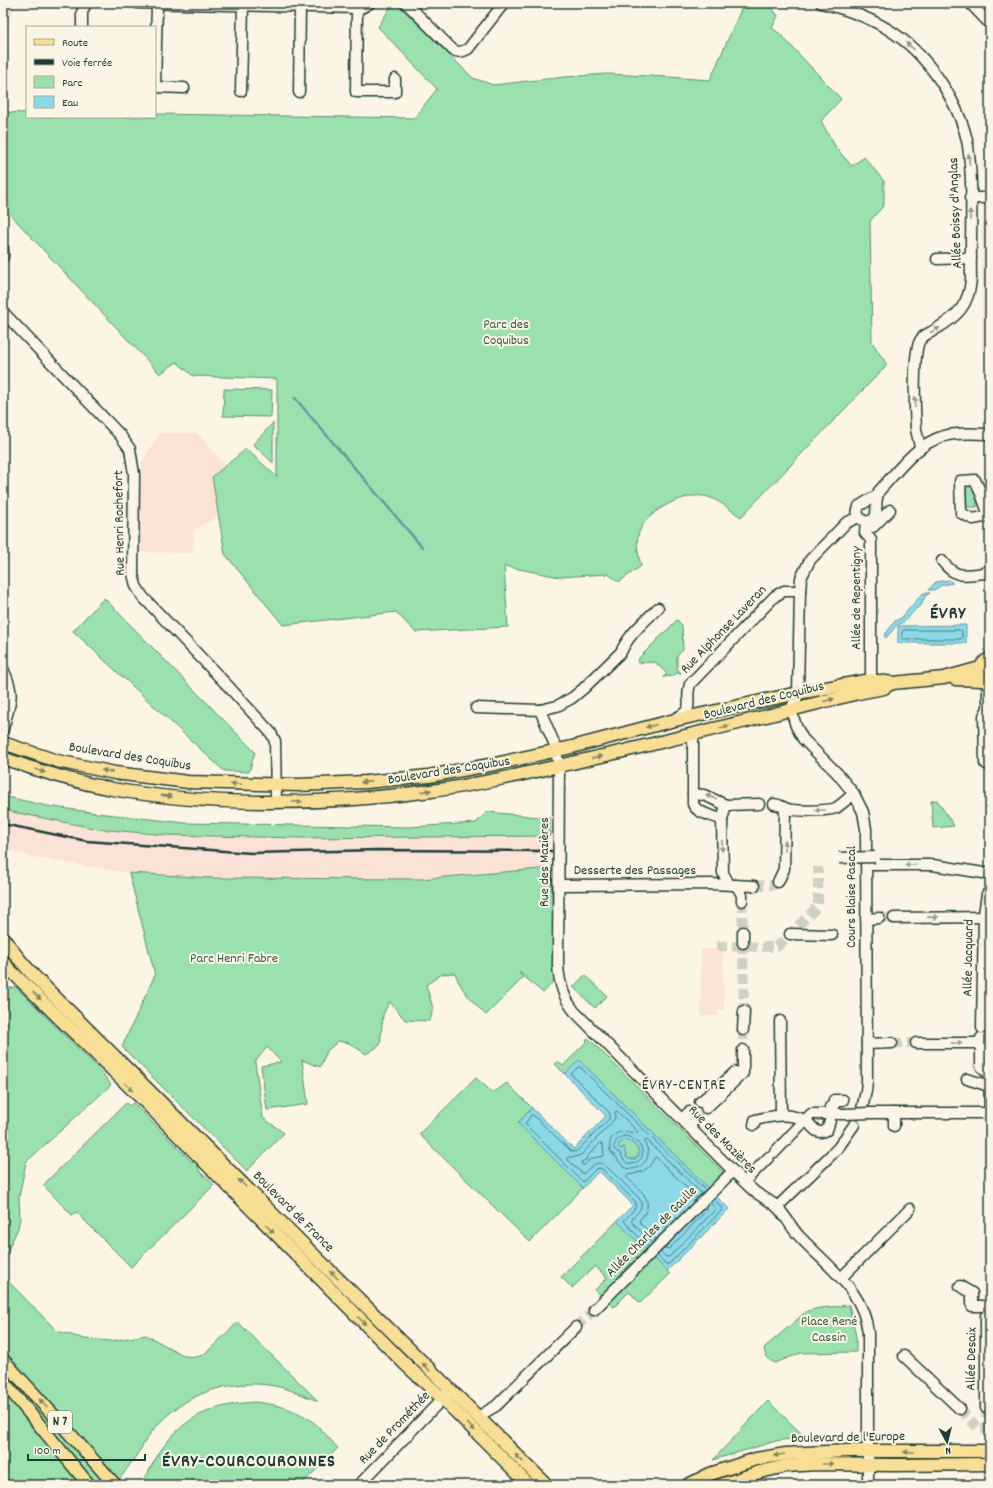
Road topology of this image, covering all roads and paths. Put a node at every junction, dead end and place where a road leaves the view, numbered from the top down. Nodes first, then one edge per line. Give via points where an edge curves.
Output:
1 (86, 3) edge
2 (137, 3) edge
3 (151, 3) edge
4 (370, 3) edge
5 (406, 3) edge
6 (504, 3) edge
7 (821, 3) edge
8 (970, 3) edge
9 (157, 4) edge
10 (243, 6) junction
11 (300, 6) junction
12 (357, 8) junction
13 (990, 24) edge
14 (82, 26) edge
15 (156, 46) edge
16 (395, 79) dead end
17 (156, 87) edge
18 (184, 88) dead end
19 (240, 91) dead end
20 (299, 92) dead end
21 (970, 198) junction
22 (990, 198) edge
23 (3, 249) edge
24 (3, 257) edge
25 (937, 258) dead end
26 (971, 258) junction
27 (3, 312) edge
28 (990, 434) edge
29 (920, 447) junction
30 (873, 502) junction
31 (890, 510) dead end
32 (862, 520) junction
33 (866, 534) junction
34 (942, 561) dead end
35 (990, 568) edge
36 (800, 591) junction
37 (658, 608) dead end
38 (990, 659) edge
39 (980, 668) junction
40 (3, 669) edge
41 (871, 677) dead end
42 (944, 678) junction
43 (893, 683) junction
44 (987, 683) edge
45 (798, 693) junction
46 (476, 708) dead end
47 (989, 708) edge
48 (540, 710) junction
49 (791, 710) junction
50 (671, 721) junction
51 (3, 729) edge
52 (693, 734) junction
53 (3, 737) edge
54 (3, 743) edge
55 (3, 748) edge
56 (556, 750) junction
57 (3, 758) edge
58 (559, 766) junction
59 (990, 766) edge
60 (276, 785) junction
61 (693, 794) junction
62 (854, 794) junction
63 (276, 801) junction
64 (726, 804) junction
65 (759, 804) dead end
66 (774, 804) dead end
67 (785, 808) junction
68 (722, 820) junction
69 (875, 857) dead end
70 (839, 858) dead end
71 (937, 863) dead end
72 (866, 865) junction
73 (990, 866) edge
74 (723, 873) junction
75 (990, 874) edge
76 (778, 882) dead end
77 (711, 884) junction
78 (733, 885) junction
79 (558, 886) junction
80 (754, 886) tunnel mouth
81 (990, 891) edge
82 (742, 901) tunnel mouth
83 (990, 917) edge
84 (879, 918) tunnel mouth
85 (894, 918) tunnel mouth
86 (866, 919) junction
87 (743, 932) tunnel mouth
88 (790, 934) dead end
89 (832, 935) dead end
90 (3, 938) edge
91 (743, 943) tunnel mouth
92 (19, 959) junction
93 (5, 968) edge
94 (744, 1011) tunnel mouth
95 (780, 1021) dead end
96 (743, 1030) tunnel mouth
97 (983, 1038) junction
98 (892, 1043) tunnel mouth
99 (916, 1043) tunnel mouth
100 (867, 1044) junction
101 (743, 1050) tunnel mouth
102 (967, 1080) dead end
103 (989, 1086) edge
104 (843, 1100) dead end
105 (703, 1105) dead end
106 (830, 1107) dead end
107 (781, 1110) junction
108 (990, 1110) edge
109 (867, 1111) junction
110 (894, 1113) junction
111 (805, 1120) junction
112 (830, 1121) dead end
113 (754, 1125) dead end
114 (854, 1125) dead end
115 (894, 1126) dead end
116 (729, 1175) dead end
117 (749, 1177) dead end
118 (777, 1206) junction
119 (910, 1209) dead end
120 (841, 1278) junction
121 (960, 1286) dead end
122 (990, 1306) edge
123 (594, 1310) tunnel mouth
124 (990, 1312) edge
125 (576, 1327) tunnel mouth
126 (904, 1356) dead end
127 (3, 1360) edge
128 (3, 1381) edge
129 (447, 1395) junction
130 (986, 1408) dead end
131 (960, 1409) tunnel mouth
132 (484, 1413) dead end
133 (868, 1451) junction
134 (990, 1451) edge
135 (990, 1464) edge
136 (869, 1465) junction
137 (89, 1485) edge
138 (115, 1485) edge
139 (359, 1485) edge
140 (529, 1485) edge
141 (547, 1485) edge
142 (688, 1485) edge
143 (722, 1485) edge
144 (868, 1485) edge

1 - 14 street via 82,12
2 - 3 street
3 - 9 street
4 - 12 street
5 - 6 street via 457,52 468,49
21 -> 7 street, Allée Boissy d'Anglas via 970,165 962,124 953,101 928,62 888,29 846,9
8 - 13 street
9 - 10 street
9 - 15 street
10 - 11 street
10 - 19 street
11 - 12 street
11 - 20 street
12 - 16 street via 356,92 395,92
17 - 18 street
21 - 22 street
26 -> 21 street, Allée Boissy d'Anglas
23 - 24 street
25 - 26 street
29 -> 26 street, Allée Boissy d'Anglas via 916,430 917,346 925,335 950,321 966,302 972,280
27 - 60 street, Rue Henri Rochefort via 130,448 134,474 133,574 136,586 143,597 271,733 275,741
28 - 29 street via 944,436
29 - 30 street via 879,491
30 - 32 street via 859,506 857,512
30 - 32 street via 877,512 875,517 872,521
31 - 33 street
32 - 33 street, Allée de Repentigny
32 - 36 street via 846,523 810,560 801,578
33 - 41 street, Allée de Repentigny via 872,540
34 - 35 street via 956,574 985,573
36 - 45 street
36 - 50 street, Rue Alphonse Laveran via 784,591 775,596 690,684 688,709 685,714
37 - 48 street via 632,634 621,652 584,689 557,706
38 - 39 main road
39 - 42 main road, Boulevard des Coquibus
39 - 44 main road
40 - 51 street via 12,698
42 - 43 main road, Boulevard des Coquibus
42 - 44 main road, Boulevard des Coquibus
43 - 45 main road, Boulevard des Coquibus via 871,680
49 -> 43 main road, Boulevard des Coquibus via 884,688
44 - 47 street
45 - 49 street
45 - 50 main road, Boulevard des Coquibus
46 - 48 street
47 - 59 street via 984,716 984,752 985,763
48 - 56 street, Rue des Mazières
52 -> 49 main road, Boulevard des Coquibus
49 - 62 street, Cours Blaise Pascal via 798,731
50 -> 56 main road, Boulevard des Coquibus
58 -> 52 main road, Boulevard des Coquibus
52 - 61 street
53 - 54 street
54 - 55 main road
60 -> 54 main road, Boulevard des Coquibus via 188,782 115,773 57,761
56 - 58 street, Rue des Mazières
56 -> 60 main road, Boulevard des Coquibus via 429,776 299,786
57 -> 63 main road, Boulevard des Coquibus via 50,774 112,789 190,799
63 -> 58 main road, Boulevard des Coquibus via 301,802 433,791
58 - 79 street, Rue des Mazières
60 - 63 street, Rue Henri Rochefort
64 -> 61 street via 704,795
61 - 68 street via 695,808
62 -> 67 street via 834,808
62 - 72 street, Cours Blaise Pascal via 866,829
64 - 65 street
64 - 68 street
66 - 67 street
76 -> 67 street via 784,869
68 -> 74 street
69 - 70 street, bridge
71 - 73 street via 953,864 958,867
75 -> 72 street via 933,864
72 - 86 street, Cours Blaise Pascal
74 - 77 street
74 - 78 street
77 - 78 street, Desserte des Passages
77 - 79 street, Desserte des Passages
78 - 80 street, Desserte des Passages
78 - 82 street via 742,895
79 - 118 street, Rue des Mazières via 558,965 563,994 569,1005 689,1119 751,1188
81 - 97 street, Allée Jacquard via 987,894 984,914
85 -> 83 street
84 - 86 street
86 - 100 street, Cours Blaise Pascal
87 - 91 street
88 - 89 street
90 - 92 main road, Boulevard de France
92 - 93 main road, Boulevard de France
129 -> 92 main road, Boulevard de France
93 -> 129 main road, Boulevard de France via 118,1076 405,1364
94 - 96 street
95 - 107 street
99 -> 97 street
97 - 103 street, Allée Jacquard via 981,1066 989,1074
98 - 100 street
100 - 109 street, Cours Blaise Pascal
101 - 105 street via 743,1063
102 - 103 street
103 - 108 street
104 - 106 street via 834,1100 834,1105
107 - 111 street
107 - 113 street via 755,1120
108 - 110 street
109 - 110 street
109 - 111 street, bridge via 811,1114
110 - 115 street
111 - 112 street via 820,1133 827,1130
111 - 117 street
114 - 118 street via 838,1148
116 - 123 street, Allée Charles de Gaulle
118 - 120 street, Rue des Mazières via 800,1237
119 - 120 street
120 - 133 street, Rue des Mazières via 861,1304 868,1325
121 - 122 street via 972,1293 972,1306
124 - 130 street, Allée Desaix via 986,1316
125 - 132 street via 496,1406
126 - 131 street
138 -> 127 main road, N 7
128 - 137 main road, N 7
129 - 139 street, Rue de Prométhée
129 -> 140 main road, Boulevard de France
141 -> 129 main road, Boulevard de France
134 -> 133 main road, Boulevard de l'Europe
133 - 136 street, Rue des Mazières
133 -> 142 main road, Boulevard de l'Europe via 815,1452 763,1458 710,1474
135 - 136 main road, Boulevard de l'Europe
143 -> 136 main road, Boulevard de l'Europe via 786,1466
136 - 144 street, Rue des Mazières

